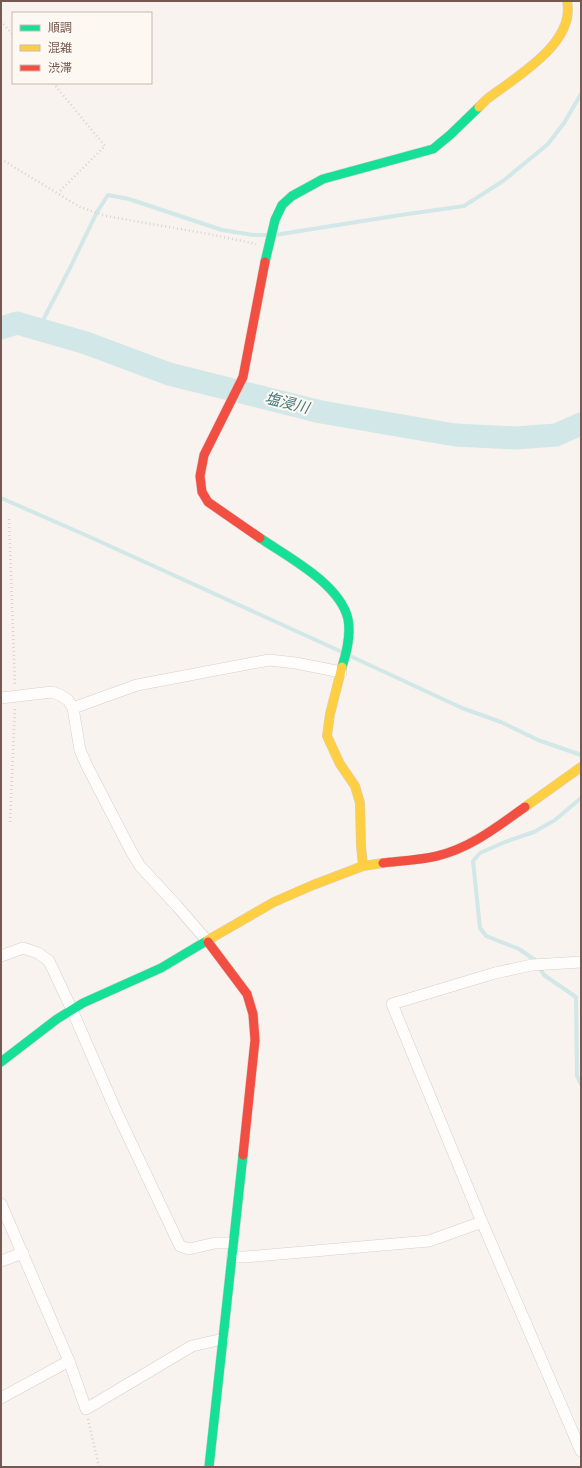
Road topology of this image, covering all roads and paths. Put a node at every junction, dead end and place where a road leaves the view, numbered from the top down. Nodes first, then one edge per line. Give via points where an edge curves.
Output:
1 (567, 1) edge
2 (1, 21) edge
3 (12, 34) edge
4 (54, 84) edge
5 (1, 159) edge
6 (58, 193) junction
7 (268, 246) junction
8 (9, 519) dead end
9 (341, 672) junction
10 (16, 696) junction
11 (1, 698) edge
12 (73, 708) junction
13 (581, 767) edge
14 (10, 822) dead end
15 (363, 866) junction
16 (208, 942) junction
17 (1, 956) edge
18 (581, 962) edge
19 (72, 1010) junction
20 (1, 1062) edge
21 (1, 1204) edge
22 (482, 1222) junction
23 (233, 1243) junction
24 (22, 1253) junction
25 (232, 1257) junction
26 (1, 1261) edge
27 (223, 1339) junction
28 (69, 1361) junction
29 (1, 1398) edge
30 (86, 1409) junction
31 (581, 1451) edge
32 (99, 1467) edge
33 (209, 1467) edge

1 - 7 street via 569,10 565,27 556,43 541,58 487,99 433,149 323,179 305,188 282,205
2 - 3 path
4 - 6 path via 105,146
5 - 6 path
6 - 7 path via 80,207 106,216
7 - 9 street via 243,377 204,455 200,476 202,492 208,502 323,581 344,607 348,620 349,642
8 - 10 path
9 - 12 street via 268,660 137,685
9 - 15 street via 327,736 340,764 355,786 360,803
10 - 11 street
10 - 12 street via 52,692 68,700
10 - 14 path
12 - 16 street via 80,750 86,766 131,851 140,866
13 - 15 street via 484,836 458,849 437,856
15 - 16 street via 274,902
16 - 19 street via 161,968
16 - 23 street via 247,994 253,1014 255,1040
17 - 19 street via 23,948 38,953 49,961
18 - 22 street via 532,965 488,975 392,1004
19 - 20 street
19 - 23 street via 180,1246 189,1249 215,1243
21 - 24 street
22 - 25 street via 429,1241
22 - 31 street
23 - 25 street
24 - 26 street
24 - 28 street
25 - 27 street
27 - 30 street via 192,1346
27 - 33 street
28 - 29 street
28 - 30 street
30 - 32 path

